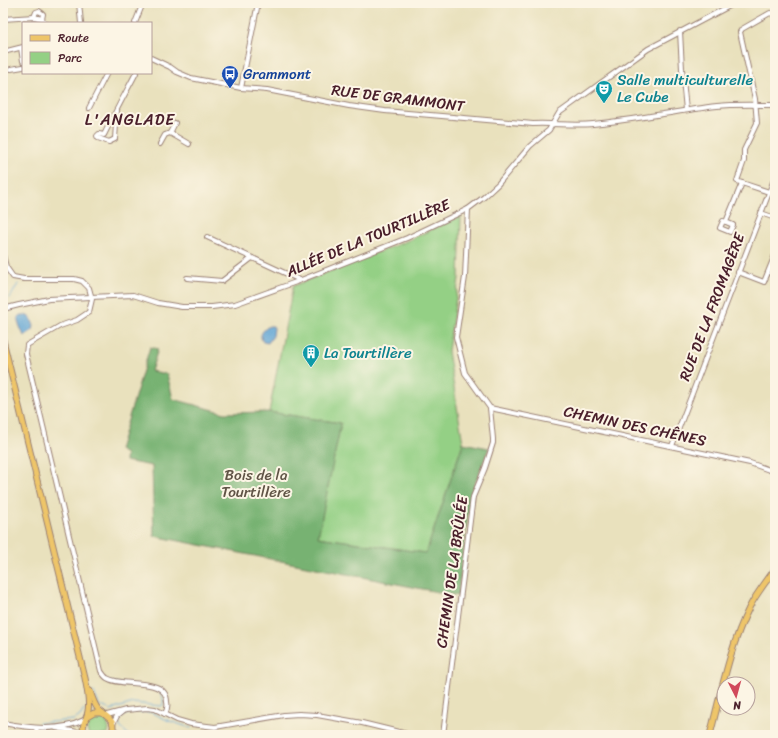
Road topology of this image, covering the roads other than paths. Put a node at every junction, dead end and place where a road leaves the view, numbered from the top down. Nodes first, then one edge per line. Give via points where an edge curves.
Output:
1 (79, 3) edge
2 (143, 3) edge
3 (258, 3) edge
4 (735, 3) edge
5 (775, 9) edge
6 (774, 15) edge
7 (34, 17) junction
8 (3, 19) edge
9 (42, 19) junction
10 (44, 22) edge
11 (81, 22) edge
12 (135, 22) edge
13 (680, 31) junction
14 (22, 47) edge
15 (3, 52) edge
16 (152, 58) edge
17 (22, 67) edge
18 (11, 68) dead end
19 (106, 74) edge
20 (135, 74) edge
21 (241, 88) junction
22 (756, 105) junction
23 (775, 105) edge
24 (89, 108) dead end
25 (117, 110) junction
26 (686, 110) junction
27 (175, 123) dead end
28 (552, 123) junction
29 (170, 134) junction
30 (160, 144) dead end
31 (190, 144) dead end
32 (775, 176) edge
33 (742, 183) junction
34 (769, 192) junction
35 (775, 194) edge
36 (468, 209) junction
37 (761, 213) junction
38 (775, 218) edge
39 (726, 222) dead end
40 (207, 237) dead end
41 (3, 255) edge
42 (775, 255) edge
43 (252, 258) junction
44 (738, 272) junction
45 (187, 278) dead end
46 (300, 280) junction
47 (91, 297) junction
48 (3, 309) edge
49 (3, 340) edge
50 (490, 408) junction
51 (672, 446) junction
52 (775, 472) edge
53 (775, 569) edge
54 (85, 678) junction
55 (126, 710) junction
56 (105, 714) junction
57 (165, 714) junction
58 (86, 718) junction
59 (3, 723) edge
60 (113, 726) junction
61 (46, 727) junction
62 (36, 728) junction
63 (84, 734) edge
64 (38, 735) edge
65 (111, 735) edge
66 (122, 735) edge
67 (411, 735) edge
68 (443, 735) edge
69 (710, 735) edge

1 - 11 street
2 - 12 street
3 - 21 street
4 - 13 street, ALLÉE DE LA TOURTILLÈRE
5 - 6 street
6 - 22 street via 770,13 740,32
7 - 8 street
7 - 9 street
7 - 9 street via 39,11 43,14
9 - 10 street
13 - 26 street
13 - 28 street, ALLÉE DE LA TOURTILLÈRE via 624,66 559,113
14 - 15 street
16 - 21 street, RUE DE GRAMMONT via 187,76
17 - 18 street
19 - 24 street
20 - 25 street
21 - 28 street, RUE DE GRAMMONT via 267,90 385,111 533,124
22 - 23 street, RUE DE GRAMMONT
22 - 26 street, RUE DE GRAMMONT
22 - 33 street via 757,123 744,150 744,161 737,181
25 - 25 street via 104,135 100,133 98,138 112,141 116,137
26 - 28 street, RUE DE GRAMMONT via 594,124
27 - 29 street
28 - 36 street, ALLÉE DE LA TOURTILLÈRE via 549,130 530,146 498,184
29 - 30 street via 165,135
29 - 31 street
32 - 34 street, RUE DE LA FROMAGÈRE
33 - 34 street
33 - 39 street
34 - 35 street
34 - 37 street, RUE DE LA FROMAGÈRE
36 - 46 street, ALLÉE DE LA TOURTILLÈRE via 407,238
36 - 50 street via 465,277 456,337 465,373
37 - 38 street
37 - 44 street, RUE DE LA FROMAGÈRE
40 - 43 street
41 - 47 street via 6,267 13,277 82,281 89,288
42 - 44 street via 764,282
43 - 45 street via 222,281
43 - 46 street
44 - 51 street, RUE DE LA FROMAGÈRE
46 - 47 street, ALLÉE DE LA TOURTILLÈRE via 235,304 205,307 158,303 133,295
47 - 48 street via 49,299
47 - 57 street via 90,312 27,345 26,354 101,671 108,679 161,689 167,698
49 - 54 main road
50 - 51 street, CHEMIN DES CHÊNES
50 - 68 street, CHEMIN DE LA BRÛLÉE via 493,443 473,497
51 - 52 street, CHEMIN DES CHÊNES via 750,463
53 - 69 main road via 744,618
54 - 56 main road via 97,708
54 - 58 main road via 89,710
55 - 56 street
55 - 57 street via 147,708
55 - 60 street via 117,716
56 - 58 main road via 94,712
56 - 60 main road
57 - 67 street via 191,724 215,727 299,714 317,715
58 - 61 street via 72,725
58 - 63 main road via 82,728
59 - 62 street
60 - 65 main road
60 - 66 street
61 - 62 street
61 - 63 street
62 - 64 street

